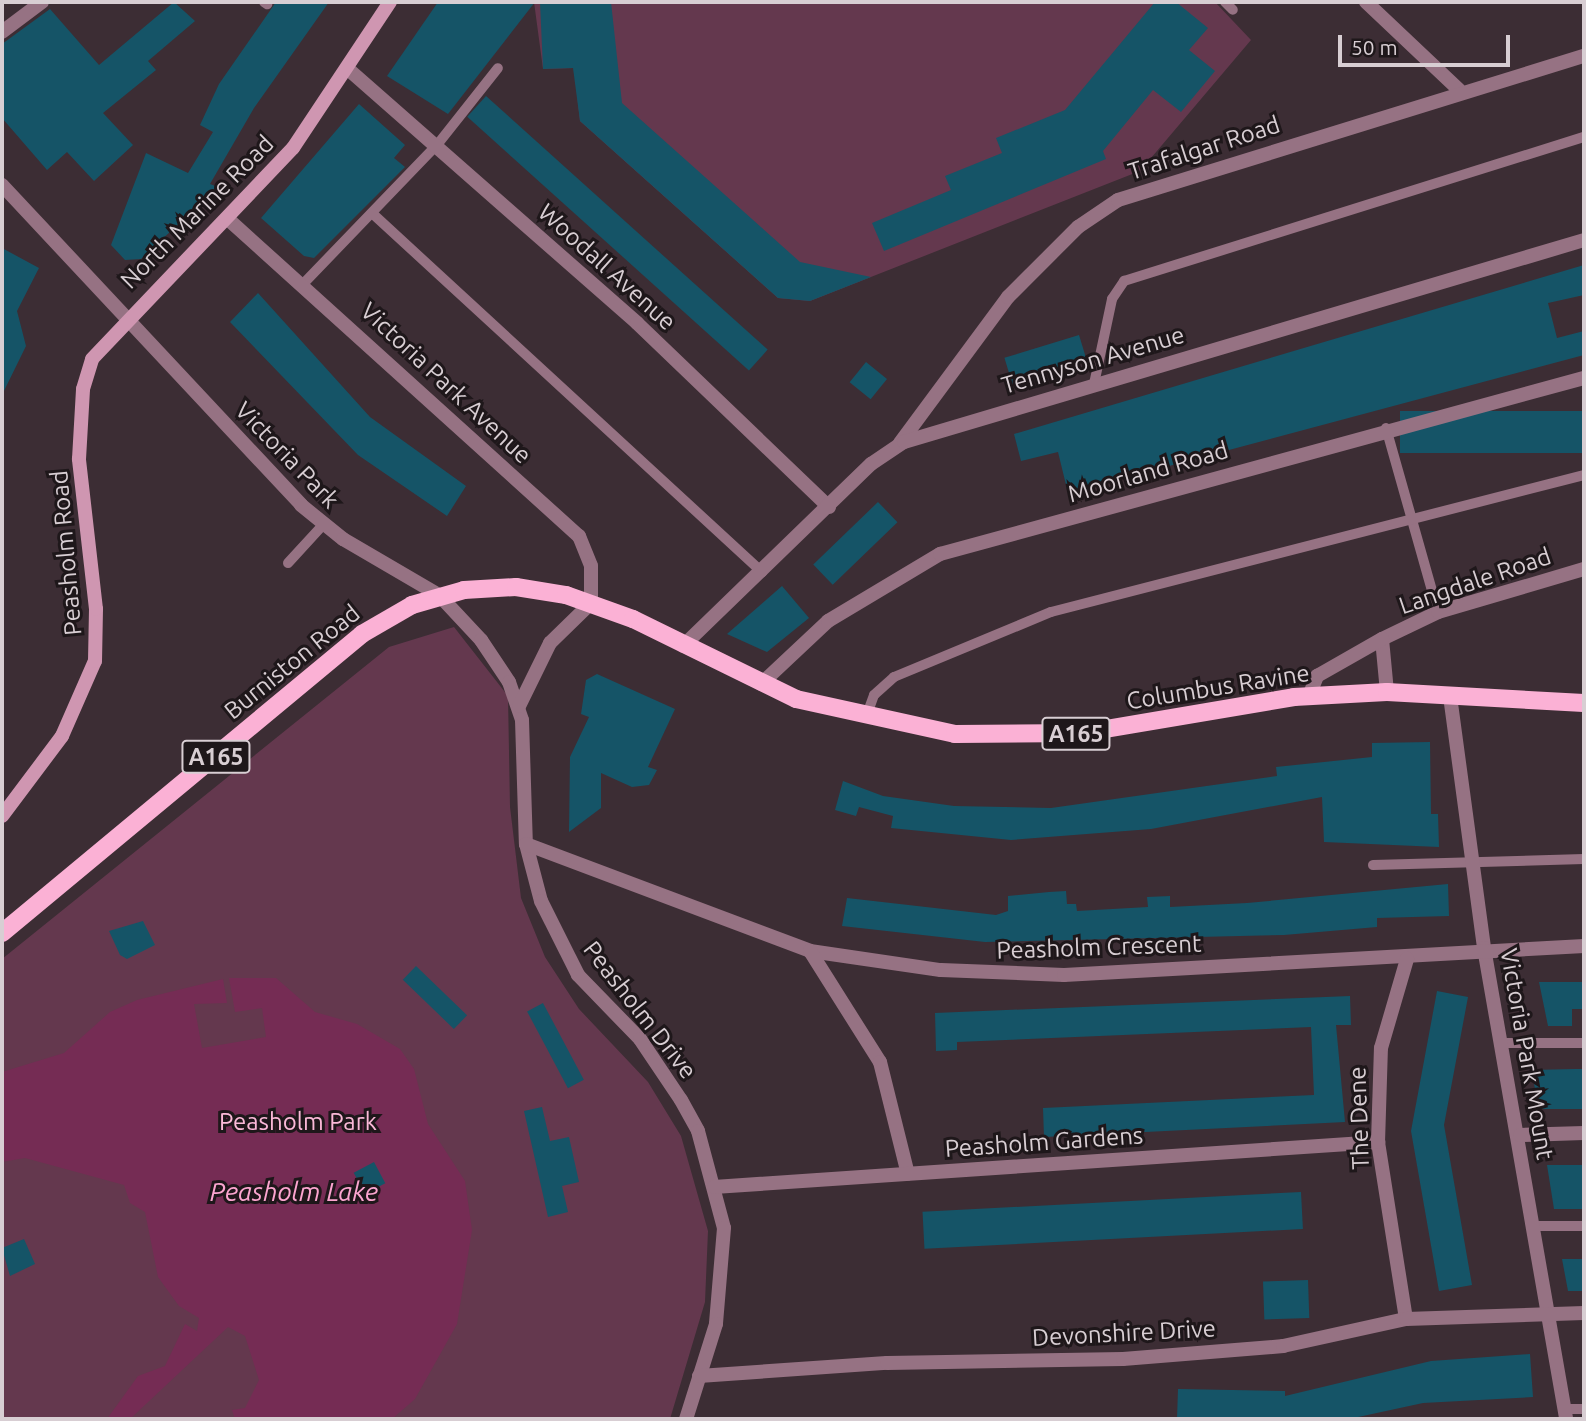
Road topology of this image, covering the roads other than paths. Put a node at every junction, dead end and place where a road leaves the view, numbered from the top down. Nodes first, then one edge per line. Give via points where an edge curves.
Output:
1 (42, 2) edge
2 (390, 2) edge
3 (1366, 2) edge
4 (2, 32) edge
5 (1584, 57) edge
6 (498, 68) dead end
7 (348, 69) junction
8 (1459, 90) junction
9 (1584, 137) edge
10 (436, 145) junction
11 (2, 186) edge
12 (373, 214) junction
13 (229, 219) junction
14 (1584, 240) edge
15 (304, 283) junction
16 (128, 314) junction
17 (1584, 378) edge
18 (1094, 384) junction
19 (1386, 428) junction
20 (897, 447) junction
21 (1584, 475) edge
22 (829, 507) junction
23 (1412, 519) junction
24 (322, 526) junction
25 (288, 563) dead end
26 (1584, 569) edge
27 (762, 572) junction
28 (439, 596) junction
29 (590, 603) junction
30 (1438, 612) junction
31 (1382, 639) junction
32 (683, 646) junction
33 (761, 684) junction
34 (1387, 692) junction
35 (1309, 696) junction
36 (1450, 696) junction
37 (1584, 703) edge
38 (519, 706) junction
39 (865, 719) junction
40 (2, 816) edge
41 (526, 844) junction
42 (1584, 859) edge
43 (1472, 861) junction
44 (1373, 865) dead end
45 (2, 933) edge
46 (1584, 946) edge
47 (1484, 947) junction
48 (810, 951) junction
49 (1407, 959) junction
50 (1504, 1043) junction
51 (1584, 1043) edge
52 (1584, 1133) edge
53 (1520, 1135) junction
54 (1378, 1142) junction
55 (908, 1174) junction
56 (714, 1187) junction
57 (1535, 1226) junction
58 (1584, 1226) edge
59 (1549, 1313) junction
60 (1584, 1313) edge
61 (1406, 1319) junction
62 (699, 1376) junction
63 (1584, 1409) edge
64 (1565, 1414) edge
65 (686, 1419) edge

1 - 4 street
2 - 7 main road, North Marine Road
3 - 8 street
5 - 8 street, Trafalgar Road
6 - 10 lane
7 - 10 street, Woodall Avenue
7 - 13 main road, North Marine Road via 293,148
8 - 20 street, Trafalgar Road via 1118,200 1078,227 1008,297
9 - 18 lane via 1124,281 1112,299
10 - 12 lane
10 - 22 street, Woodall Avenue via 638,323
11 - 16 street, Victoria Park
12 - 15 lane
12 - 27 lane
13 - 15 street, Victoria Park Avenue
13 - 16 main road, North Marine Road
14 - 18 street, Tennyson Avenue
15 - 29 street, Victoria Park Avenue via 579,536 591,566
16 - 24 street, Victoria Park
16 - 40 main road, Peasholm Road via 92,359 83,389 79,459 98,638 90,685 46,761
17 - 19 street, Moorland Road
18 - 20 street, Tennyson Avenue via 968,418
19 - 23 lane
19 - 33 street, Moorland Road via 940,554 828,621
20 - 22 street, Tennyson Avenue
21 - 23 lane
22 - 27 street, Tennyson Avenue
23 - 30 lane
23 - 39 lane via 1051,612 985,636 894,677 874,695
24 - 25 lane
24 - 28 street, Victoria Park
26 - 30 street, Langdale Road
27 - 32 street, Tennyson Avenue
28 - 29 main road, Burniston Road / A165 via 516,587
28 - 38 street, Peasholm Drive via 496,659
28 - 45 main road, Burniston Road / A165 via 362,634
29 - 32 main road, Columbus Ravine / A165
29 - 38 street, Peasholm Drive via 550,643
30 - 31 street, Langdale Road
31 - 34 street, Langdale Road
31 - 35 street, Langdale Road via 1317,676
32 - 33 main road, Columbus Ravine / A165
33 - 39 main road, Columbus Ravine / A165
34 - 35 main road, Columbus Ravine / A165
34 - 36 main road, Columbus Ravine / A165
35 - 39 main road, Columbus Ravine / A165 via 1040,736 955,734
36 - 37 main road, Columbus Ravine / A165
36 - 43 street, Victoria Park Mount
38 - 41 street, Peasholm Drive
41 - 48 street, Peasholm Crescent
41 - 56 street, Peasholm Drive via 541,901 566,954 595,996 640,1039 681,1100
42 - 43 lane
43 - 44 lane
43 - 47 street, Victoria Park Mount
46 - 47 street, Peasholm Crescent
47 - 49 street, Peasholm Crescent
47 - 50 street, Victoria Park Mount
48 - 49 street, Peasholm Crescent via 927,969 1064,975
48 - 55 street via 880,1062
49 - 54 street, The Dene via 1381,1048
50 - 51 lane
50 - 53 street, Victoria Park Mount
52 - 53 street
53 - 57 street, Victoria Park Mount
54 - 55 street, Peasholm Gardens
54 - 61 street, The Dene
55 - 56 street, Peasholm Gardens
56 - 62 street, Peasholm Drive via 724,1228 724,1275
57 - 58 lane
57 - 59 street, Victoria Park Mount
59 - 60 street, Devonshire Drive
59 - 61 street, Devonshire Drive
59 - 64 street, Victoria Park Mount
61 - 62 street, Devonshire Drive via 1283,1346
62 - 65 street, Peasholm Drive
63 - 64 lane

